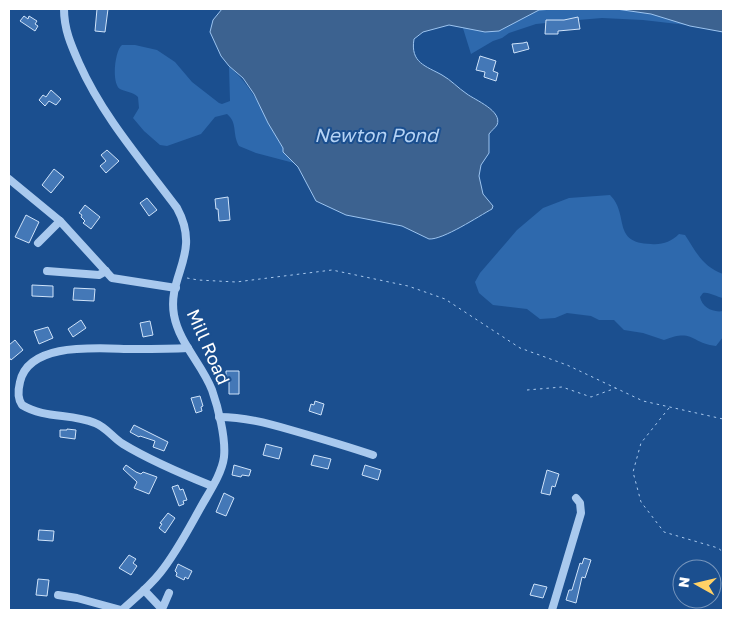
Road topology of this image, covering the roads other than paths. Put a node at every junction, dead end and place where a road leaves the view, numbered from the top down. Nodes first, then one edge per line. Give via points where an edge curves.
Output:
1 (64, 9) edge
2 (9, 179) edge
3 (60, 221) junction
4 (38, 243) dead end
5 (47, 271) dead end
6 (106, 271) junction
7 (176, 288) junction
8 (188, 348) junction
9 (219, 417) junction
10 (373, 455) dead end
11 (212, 486) junction
12 (576, 498) dead end
13 (144, 590) junction
14 (169, 593) dead end
15 (58, 595) dead end
16 (122, 610) edge
17 (552, 610) edge

1 - 7 street, Mill Road via 67,35 91,90 184,221 186,245
2 - 3 street
3 - 4 street
3 - 6 street
5 - 6 street via 99,275
6 - 7 street via 112,278
7 - 8 street, Mill Road via 174,314
8 - 9 street, Mill Road via 205,374
8 - 11 street via 72,348 46,355 25,370 20,380 19,398 22,405 42,414 97,423 141,454
9 - 10 street via 264,422
9 - 11 street, Mill Road via 224,457
11 - 13 street, Mill Road via 176,551
12 - 17 street via 581,512
13 - 14 street via 161,608
13 - 16 street, Mill Road
15 - 16 street

